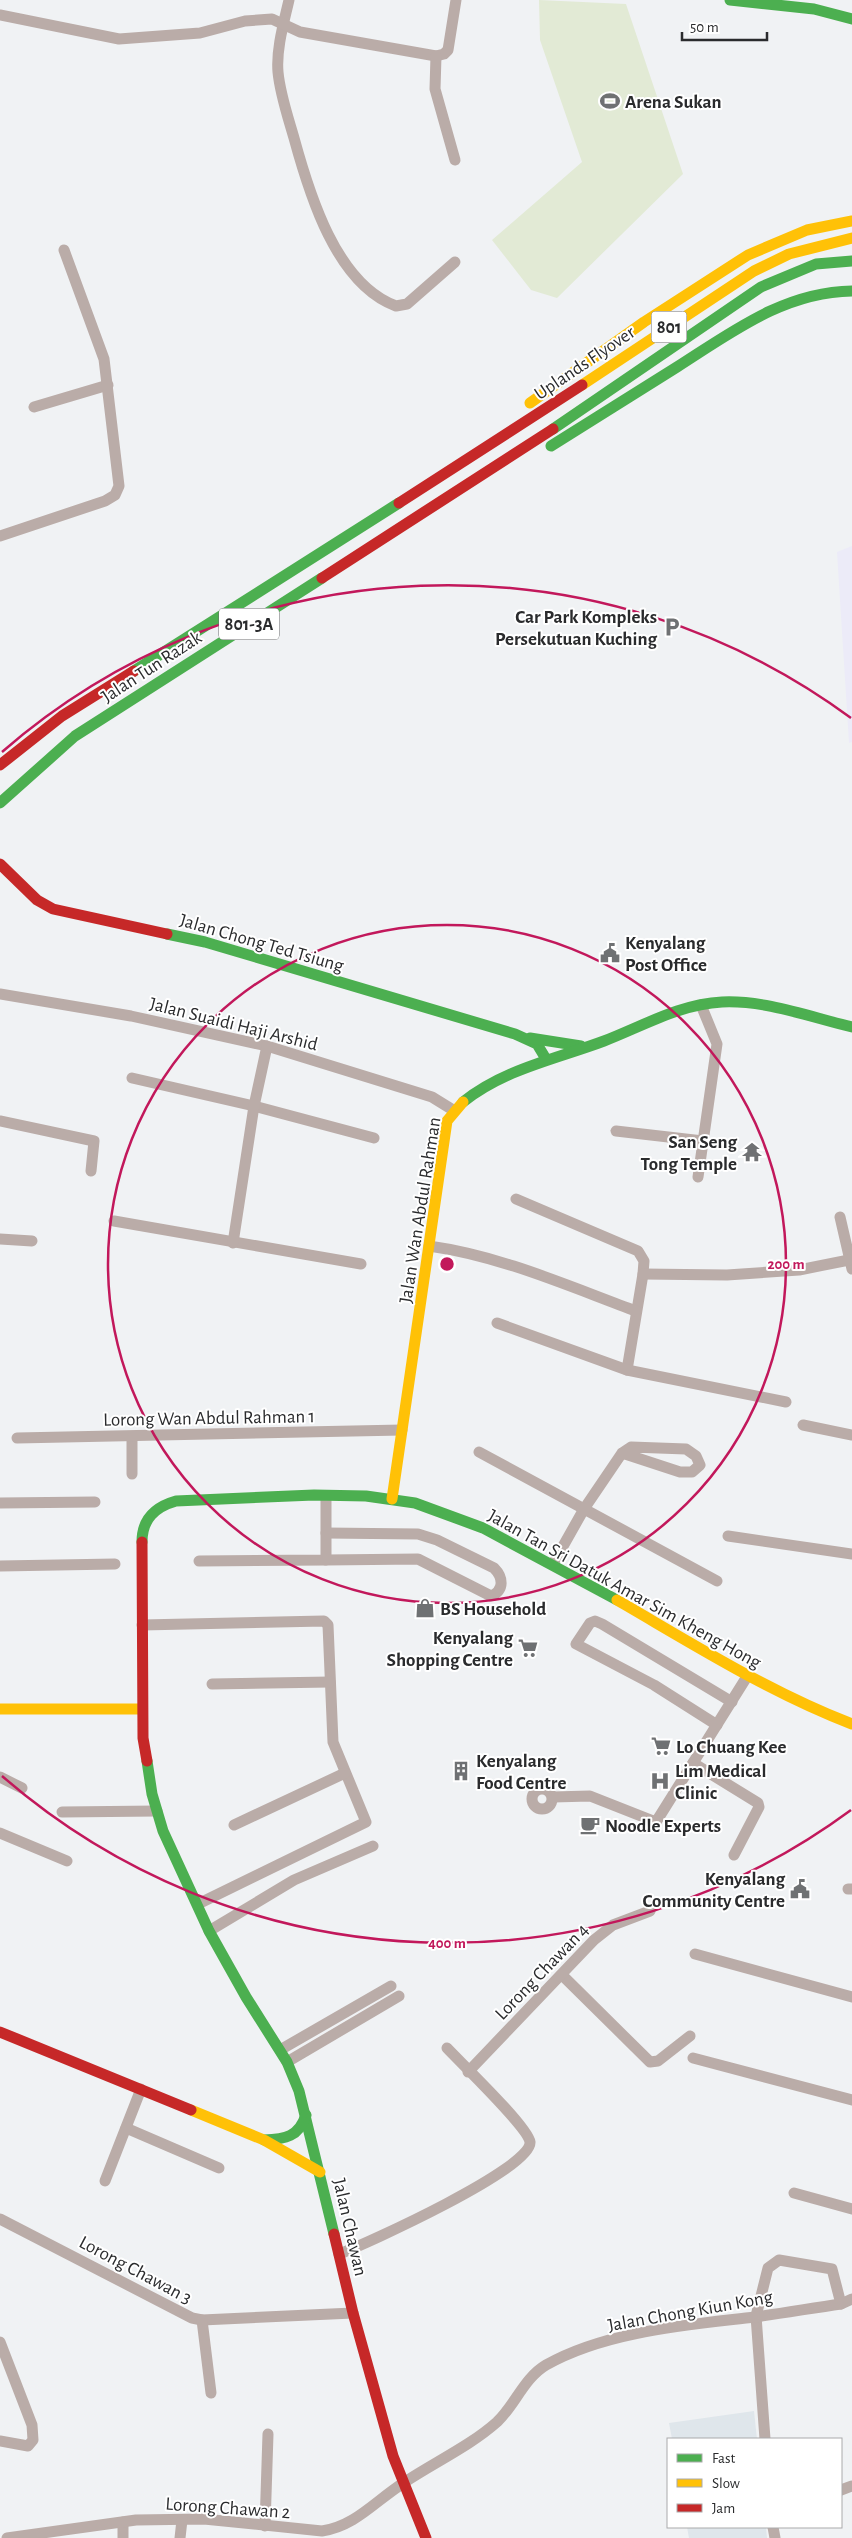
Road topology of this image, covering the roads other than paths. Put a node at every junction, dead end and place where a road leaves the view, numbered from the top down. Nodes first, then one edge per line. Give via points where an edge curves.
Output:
1 (289, 0) edge
2 (456, 0) edge
3 (730, 0) edge
4 (0, 15) edge
5 (852, 19) edge
6 (284, 24) junction
7 (436, 56) junction
8 (455, 160) dead end
9 (852, 221) edge
10 (852, 238) edge
11 (64, 250) dead end
12 (852, 261) edge
13 (455, 262) dead end
14 (852, 291) edge
15 (108, 385) junction
16 (34, 408) dead end
17 (498, 441) joint
18 (537, 455) dead end
19 (509, 459) joint
20 (459, 465) junction
21 (520, 465) dead end
22 (465, 487) junction
23 (0, 536) edge
24 (0, 765) edge
25 (0, 803) edge
26 (0, 864) edge
27 (0, 994) edge
28 (701, 1005) junction
29 (852, 1028) edge
30 (526, 1037) junction
31 (267, 1046) junction
32 (584, 1046) junction
33 (541, 1061) junction
34 (132, 1078) dead end
35 (254, 1106) junction
36 (453, 1110) junction
37 (0, 1121) edge
38 (616, 1131) dead end
39 (374, 1138) dead end
40 (703, 1141) junction
41 (91, 1171) dead end
42 (698, 1176) dead end
43 (516, 1199) dead end
44 (840, 1217) dead end
45 (114, 1220) dead end
46 (0, 1239) edge
47 (32, 1241) dead end
48 (233, 1243) junction
49 (429, 1246) junction
50 (361, 1264) dead end
51 (850, 1264) edge
52 (643, 1274) junction
53 (636, 1311) junction
54 (496, 1322) dead end
55 (627, 1370) junction
56 (786, 1402) dead end
57 (803, 1425) dead end
58 (402, 1430) junction
59 (852, 1435) edge
60 (132, 1437) junction
61 (17, 1438) dead end
62 (479, 1452) dead end
63 (622, 1453) junction
64 (132, 1474) dead end
65 (326, 1496) junction
66 (392, 1499) junction
67 (95, 1502) dead end
68 (0, 1503) edge
69 (584, 1509) junction
70 (326, 1533) junction
71 (728, 1536) dead end
72 (852, 1554) edge
73 (326, 1560) junction
74 (199, 1561) dead end
75 (115, 1564) dead end
76 (552, 1564) junction
77 (0, 1566) edge
78 (717, 1581) dead end
79 (142, 1625) junction
80 (748, 1675) junction
81 (330, 1682) junction
82 (212, 1684) dead end
83 (732, 1702) junction
84 (0, 1709) edge
85 (142, 1709) junction
86 (852, 1724) edge
87 (717, 1725) junction
88 (693, 1763) junction
89 (345, 1773) junction
90 (0, 1777) edge
91 (22, 1788) dead end
92 (553, 1797) dead end
93 (157, 1811) junction
94 (62, 1812) dead end
95 (234, 1825) dead end
96 (0, 1833) edge
97 (373, 1846) dead end
98 (734, 1854) dead end
99 (67, 1861) dead end
100 (198, 1904) junction
101 (650, 1911) dead end
102 (209, 1931) junction
103 (694, 1954) dead end
104 (562, 1975) junction
105 (391, 1986) dead end
106 (399, 1996) dead end
107 (852, 1997) edge
108 (0, 2032) edge
109 (690, 2036) dead end
110 (447, 2048) dead end
111 (280, 2050) junction
112 (693, 2058) dead end
113 (287, 2062) junction
114 (468, 2072) junction
115 (141, 2089) junction
116 (852, 2100) edge
117 (306, 2115) junction
118 (126, 2128) junction
119 (264, 2140) junction
120 (219, 2168) dead end
121 (320, 2172) junction
122 (104, 2181) dead end
123 (794, 2193) dead end
124 (852, 2208) edge
125 (0, 2219) edge
126 (339, 2254) junction
127 (847, 2302) edge
128 (354, 2312) junction
129 (756, 2316) junction
130 (202, 2320) junction
131 (0, 2342) edge
132 (211, 2393) dead end
133 (268, 2434) dead end
134 (765, 2438) edge
135 (0, 2441) edge
136 (402, 2483) junction
137 (182, 2520) junction
138 (123, 2522) junction
139 (265, 2526) junction
140 (14, 2538) edge
141 (123, 2538) edge
142 (180, 2538) edge
143 (426, 2538) edge

1 - 6 street
2 - 7 street via 448,50
3 - 5 main road via 814,9
4 - 6 street via 119,39 200,33 264,19
6 - 7 street via 300,32
6 - 13 street via 278,71 283,100 306,182 330,237 351,270 371,291 396,306 407,304
7 - 8 street via 435,90
9 - 20 main road via 807,230 748,255 644,322 491,431
10 - 17 main road, Uplands Flyover / 801 via 789,254 754,271
11 - 15 street via 104,359
12 - 19 main road, Uplands Flyover / 801 via 821,262 761,287
14 - 18 main road via 815,293 760,314
15 - 16 street
15 - 23 street via 119,474 115,495
17 - 20 main road, Jalan Tun Razak
19 - 22 main road, Jalan Tun Razak / 801-3A
20 - 24 main road, Jalan Tun Razak via 62,716
21 - 22 main road
22 - 25 main road, Jalan Tun Razak / 801-3A via 75,736
26 - 30 main road, Jalan Chong Ted Tsiung via 37,900 53,909 204,942
27 - 31 street, Jalan Suaidi Haji Arshid via 131,1016
28 - 29 main road, Jalan Wan Abdul Rahman via 723,1002 748,1004
28 - 32 main road, Jalan Wan Abdul Rahman via 660,1015 603,1041
28 - 40 street via 717,1044
30 - 32 main road, Jalan Chong Ted Tsiung
30 - 33 main road
31 - 35 street
31 - 36 street, Jalan Suaidi Haji Arshid via 432,1097
32 - 33 main road, Jalan Wan Abdul Rahman
33 - 36 main road, Jalan Wan Abdul Rahman via 491,1084
34 - 35 street
35 - 39 street
35 - 48 street
36 - 49 main road, Jalan Wan Abdul Rahman via 448,1121
37 - 41 street via 94,1141
38 - 40 street
40 - 42 street
43 - 52 street via 638,1251 644,1261
44 - 51 street
45 - 48 street
46 - 47 street
48 - 50 street
49 - 53 street via 461,1250 502,1261
49 - 58 main road, Jalan Wan Abdul Rahman
51 - 52 street via 728,1275
52 - 53 street
53 - 55 street
54 - 55 street
55 - 56 street
57 - 59 street
58 - 60 street, Lorong Wan Abdul Rahman 1
58 - 66 main road, Jalan Wan Abdul Rahman
60 - 61 street, Lorong Wan Abdul Rahman 1
60 - 64 street
62 - 69 street
63 - 63 street via 630,1447 686,1450 696,1456 700,1465 692,1472 680,1472
63 - 69 street
65 - 66 main road, Jalan Tan Sri Datuk Amar Sim Kheng Hong
65 - 70 street
65 - 79 main road, Jalan Tan Sri Datuk Amar Sim Kheng Hong via 184,1500 166,1502 157,1507 148,1515 142,1528
66 - 76 main road, Jalan Tan Sri Datuk Amar Sim Kheng Hong via 443,1513 487,1530
67 - 68 street
69 - 76 street
69 - 78 street
70 - 73 street
70 - 73 street via 428,1537 494,1568 501,1575 502,1584 491,1596 418,1559
71 - 72 street
73 - 74 street
75 - 77 street
76 - 80 main road, Jalan Tan Sri Datuk Amar Sim Kheng Hong
79 - 81 street via 324,1621 328,1625
79 - 85 main road, Jalan Tan Sri Datuk Amar Sim Kheng Hong
80 - 83 street
80 - 86 main road, Jalan Tan Sri Datuk Amar Sim Kheng Hong via 807,1706
81 - 82 street
81 - 89 street via 333,1742
83 - 87 street
83 - 87 street via 595,1621 590,1623 576,1644 654,1685
84 - 85 main road
85 - 93 main road, Jalan Tan Sri Datuk Amar Sim Kheng Hong via 143,1738
87 - 88 street
88 - 92 street via 656,1822 590,1796
88 - 98 street via 758,1803 759,1807
89 - 95 street
89 - 100 street via 366,1822
90 - 91 street
93 - 94 street
93 - 100 main road, Jalan Tan Sri Datuk Amar Sim Kheng Hong via 166,1838
96 - 99 street
97 - 102 street via 294,1880
100 - 102 main road, Jalan Tan Sri Datuk Amar Sim Kheng Hong
101 - 104 street, Lorong Chawan 4 via 605,1930
102 - 111 main road, Jalan Tan Sri Datuk Amar Sim Kheng Hong
103 - 107 street
104 - 109 street via 650,2062 662,2059
104 - 114 street, Lorong Chawan 4
105 - 111 street
106 - 113 street
108 - 115 main road, Jalan Chawan
110 - 114 street
111 - 113 main road, Jalan Tan Sri Datuk Amar Sim Kheng Hong
112 - 116 street
113 - 117 main road, Jalan Tan Sri Datuk Amar Sim Kheng Hong
114 - 126 street via 515,2118 530,2140 526,2154 489,2181 402,2227
115 - 118 street
115 - 119 main road, Jalan Chawan
117 - 119 main road via 302,2127 284,2139
117 - 121 main road, Jalan Tan Sri Datuk Amar Sim Kheng Hong
118 - 120 street
118 - 122 street
119 - 121 main road, Jalan Chawan
121 - 126 main road, Jalan Chawan
123 - 124 street
125 - 130 street, Lorong Chawan 3 via 192,2318
126 - 128 main road, Jalan Chawan
127 - 129 street, Jalan Chong Kiun Kong
127 - 129 street via 832,2269 779,2260 768,2268
128 - 130 street, Lorong Chawan 3
128 - 136 main road, Jalan Chawan
129 - 134 street
129 - 136 street, Jalan Chong Kiun Kong via 662,2330 571,2353 533,2376 498,2421 480,2435
130 - 132 street
131 - 135 street via 32,2425 34,2440 28,2446
133 - 139 street
136 - 139 street, Lorong Chawan 2 via 358,2518 334,2529 322,2531
136 - 143 main road, Jalan Chawan
137 - 138 street, Lorong Chawan 2
137 - 139 street, Lorong Chawan 2 via 204,2519
137 - 142 street
138 - 140 street, Lorong Chawan 2
138 - 141 street

